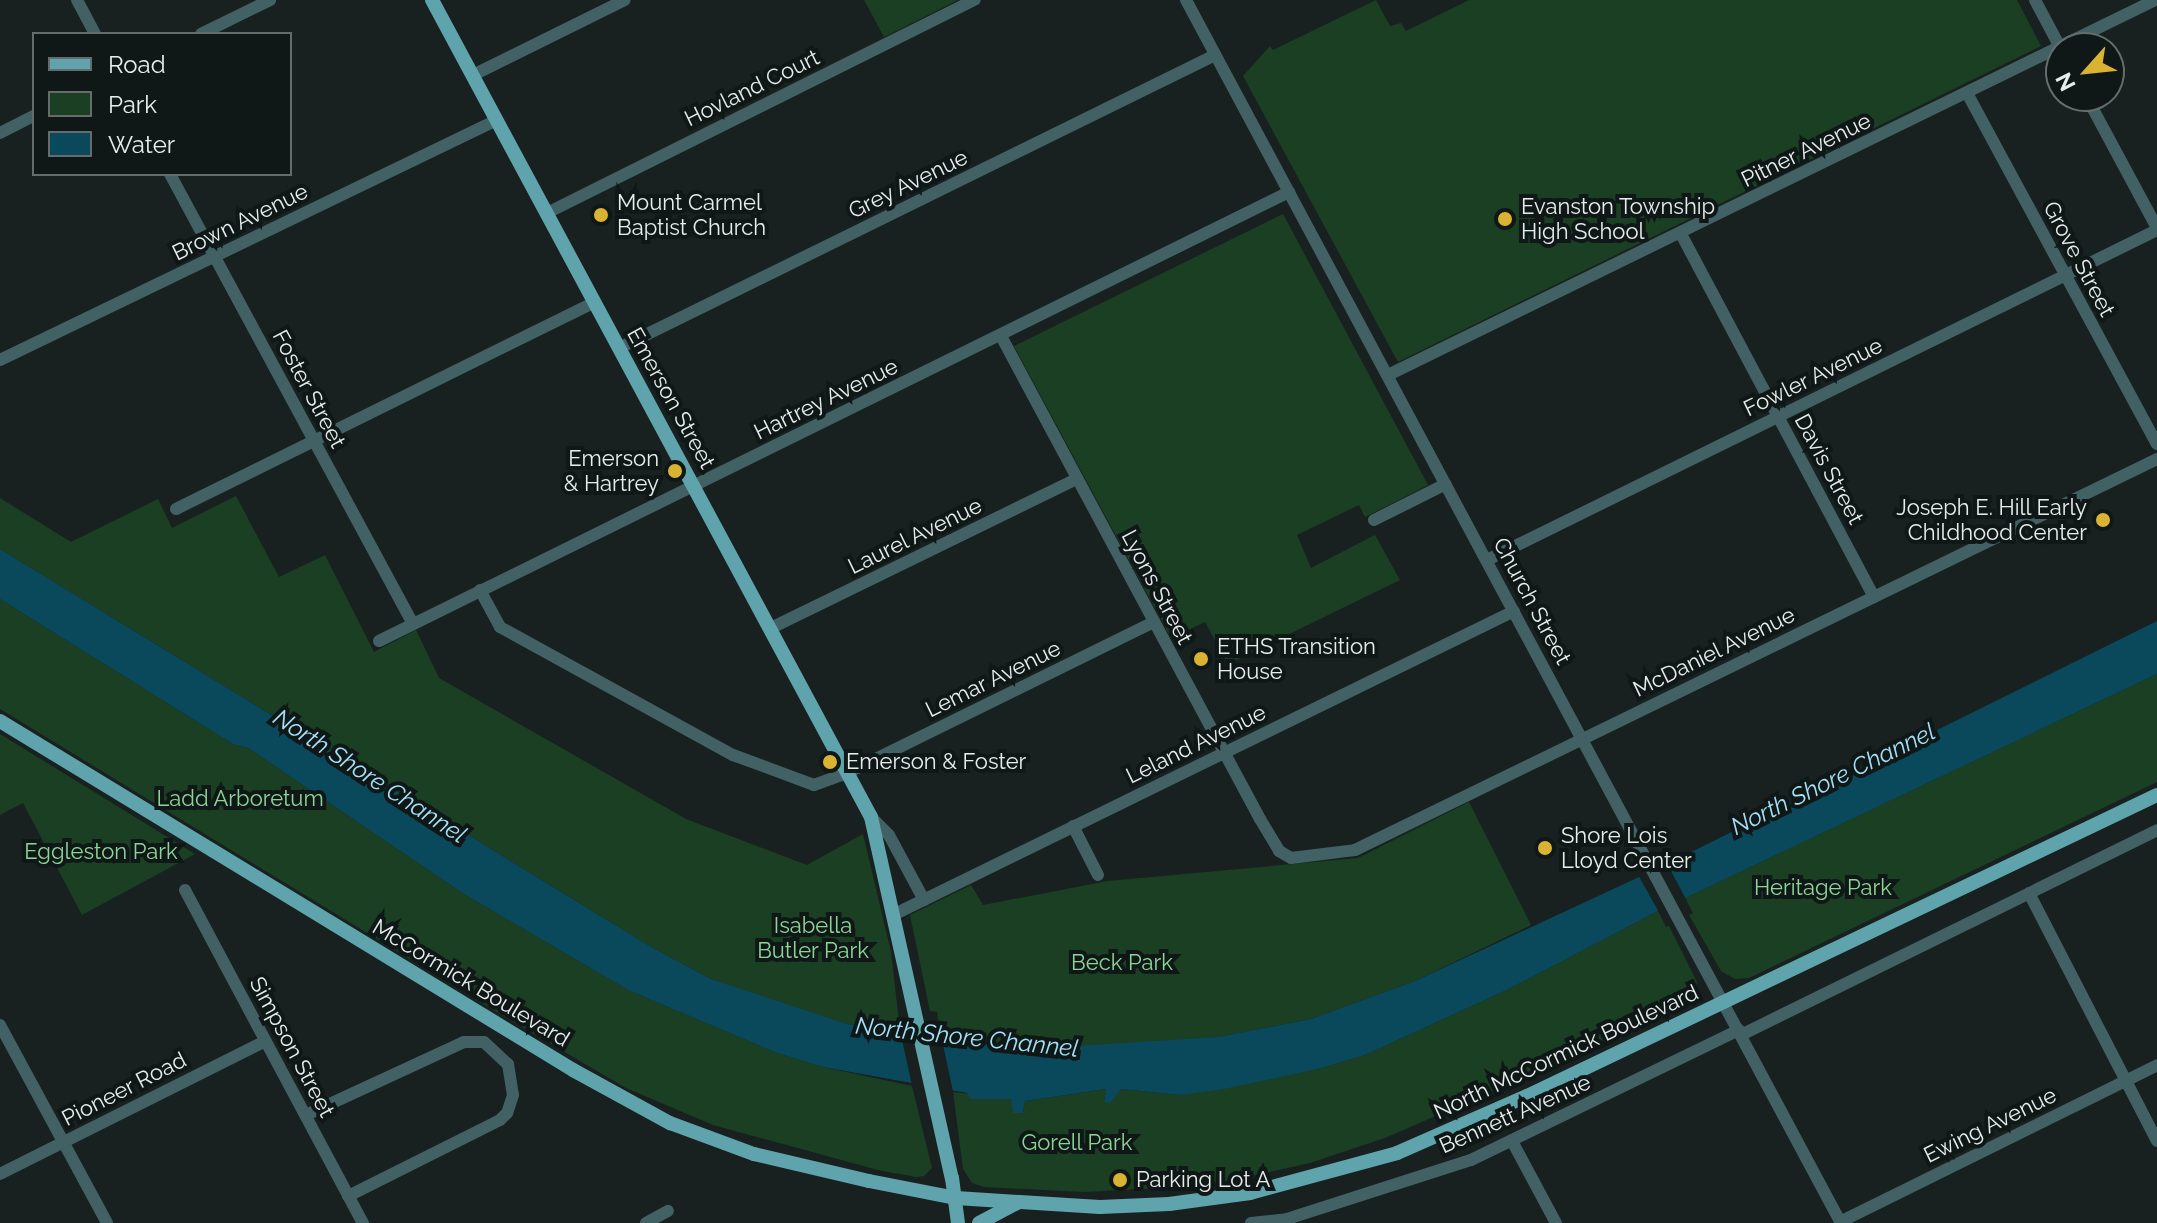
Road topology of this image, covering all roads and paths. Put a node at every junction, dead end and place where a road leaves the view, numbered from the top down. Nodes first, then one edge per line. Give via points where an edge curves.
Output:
1 (77, 0) edge
2 (270, 0) edge
3 (432, 0) edge
4 (625, 0) edge
5 (975, 0) edge
6 (1186, 0) edge
7 (2035, 0) edge
8 (2155, 0) edge
9 (94, 32) edge
10 (205, 32) edge
11 (2052, 32) edge
12 (2092, 32) edge
13 (1215, 55) junction
14 (2045, 55) edge
15 (473, 75) junction
16 (1967, 93) junction
17 (2095, 112) edge
18 (32, 117) edge
19 (497, 120) junction
20 (0, 133) edge
21 (171, 176) edge
22 (1289, 192) junction
23 (547, 213) junction
24 (2157, 229) edge
25 (1681, 234) junction
26 (214, 257) junction
27 (2065, 276) junction
28 (594, 302) junction
29 (1001, 336) junction
30 (619, 348) junction
31 (0, 360) edge
32 (1388, 375) junction
33 (1778, 416) junction
34 (315, 441) junction
35 (2157, 444) edge
36 (2157, 459) edge
37 (1076, 479) junction
38 (1446, 484) junction
39 (694, 486) junction
40 (176, 509) dead end
41 (1374, 520) dead end
42 (1487, 560) junction
43 (480, 590) junction
44 (1874, 597) junction
45 (1514, 611) junction
46 (1154, 622) junction
47 (413, 624) junction
48 (771, 628) junction
49 (379, 641) dead end
50 (0, 721) edge
51 (1584, 738) junction
52 (1223, 753) junction
53 (849, 772) junction
54 (2157, 795) edge
55 (871, 817) junction
56 (1073, 826) junction
57 (2157, 830) edge
58 (1282, 855) joint
59 (1098, 875) dead end
60 (185, 890) dead end
61 (2029, 893) junction
62 (924, 900) junction
63 (895, 914) junction
64 (1724, 1003) junction
65 (0, 1025) edge
66 (1740, 1033) junction
67 (266, 1041) junction
68 (2157, 1065) edge
69 (2125, 1081) junction
70 (306, 1115) junction
71 (1512, 1141) junction
72 (2157, 1141) edge
73 (63, 1142) junction
74 (0, 1174) edge
75 (348, 1196) junction
76 (956, 1198) junction
77 (1021, 1201) junction
78 (668, 1211) dead end
79 (1288, 1221) edge
80 (1840, 1222) edge
81 (107, 1223) edge
82 (363, 1223) edge
83 (646, 1223) edge
84 (958, 1223) edge
85 (979, 1223) edge
86 (1251, 1223) edge
87 (1556, 1223) edge

1 - 9 street
2 - 10 street
3 - 15 main road, Emerson Street
4 - 15 street
5 - 23 street, Hovland Court
6 - 13 street, Church Street
7 - 11 street
8 - 12 street, Pitner Avenue
13 - 22 street, Church Street
13 - 30 street, Grey Avenue
14 - 16 street, Pitner Avenue
15 - 19 main road, Emerson Street
16 - 25 street, Pitner Avenue
16 - 27 street, Grove Street
17 - 24 street
18 - 20 street
19 - 23 main road, Emerson Street
19 - 26 street, Brown Avenue
21 - 26 street, Foster Street
22 - 29 street, Hartrey Avenue
22 - 32 street, Church Street
23 - 28 main road, Emerson Street
24 - 27 street, Fowler Avenue
25 - 32 street, Pitner Avenue
25 - 33 street, Davis Street
26 - 31 street, Brown Avenue
26 - 34 street, Foster Street
27 - 33 street, Fowler Avenue
27 - 35 street, Grove Street
28 - 30 main road, Emerson Street
28 - 34 street
29 - 37 street, Lyons Street
29 - 39 street, Hartrey Avenue
30 - 39 main road, Emerson Street
32 - 38 street, Church Street
33 - 42 street, Fowler Avenue
33 - 44 street, Davis Street
34 - 40 street
34 - 47 street, Foster Street
36 - 44 street, McDaniel Avenue
37 - 46 street, Lyons Street
37 - 48 street, Laurel Avenue
38 - 41 street
38 - 42 street, Church Street
39 - 43 street, Hartrey Avenue
39 - 48 main road, Emerson Street
42 - 45 street, Church Street
43 - 47 street, Hartrey Avenue
43 - 53 street via 500,627 733,755 814,785
44 - 51 street, McDaniel Avenue
45 - 51 street, Church Street
45 - 52 street, Leland Avenue
46 - 52 street, Lyons Street
46 - 53 street, Lemar Avenue
47 - 49 street, Hartrey Avenue
48 - 53 main road, Emerson Street
50 - 76 main road, McCormick Boulevard via 573,1070 670,1123 726,1145 828,1173
51 - 58 street, McDaniel Avenue via 1355,850
51 - 64 street, Church Street
52 - 56 street, Leland Avenue
52 - 58 street, Lyons Street
53 - 55 main road, Emerson Street
54 - 64 main road, North McCormick Boulevard
55 - 62 street, Emerson Street via 889,835
55 - 63 main road, Emerson Street
56 - 59 street
56 - 62 street, Leland Avenue
57 - 61 street, Bennett Avenue
60 - 67 street, Simpson Street
61 - 66 street, Bennett Avenue
61 - 69 street
62 - 63 street, Leland Avenue
63 - 76 main road, Emerson Street
64 - 66 street, Church Street
64 - 77 main road, North McCormick Boulevard via 1397,1153 1299,1182 1152,1205
65 - 73 street
66 - 71 street, Bennett Avenue
66 - 80 street, Church Street
67 - 70 street, Simpson Street
67 - 73 street, Pioneer Road
68 - 69 street, Ewing Avenue
69 - 72 street
69 - 80 street, Ewing Avenue
70 - 75 street, Simpson Street
70 - 75 street via 464,1042 484,1042 508,1064 513,1095 500,1120
71 - 79 street, Bennett Avenue via 1471,1160
71 - 87 street
73 - 74 street, Pioneer Road
73 - 81 street
75 - 82 street, Simpson Street
76 - 77 main road, North McCormick Boulevard
76 - 84 main road, Emerson Street
77 - 85 main road
78 - 83 street
79 - 86 street, Bennett Avenue

